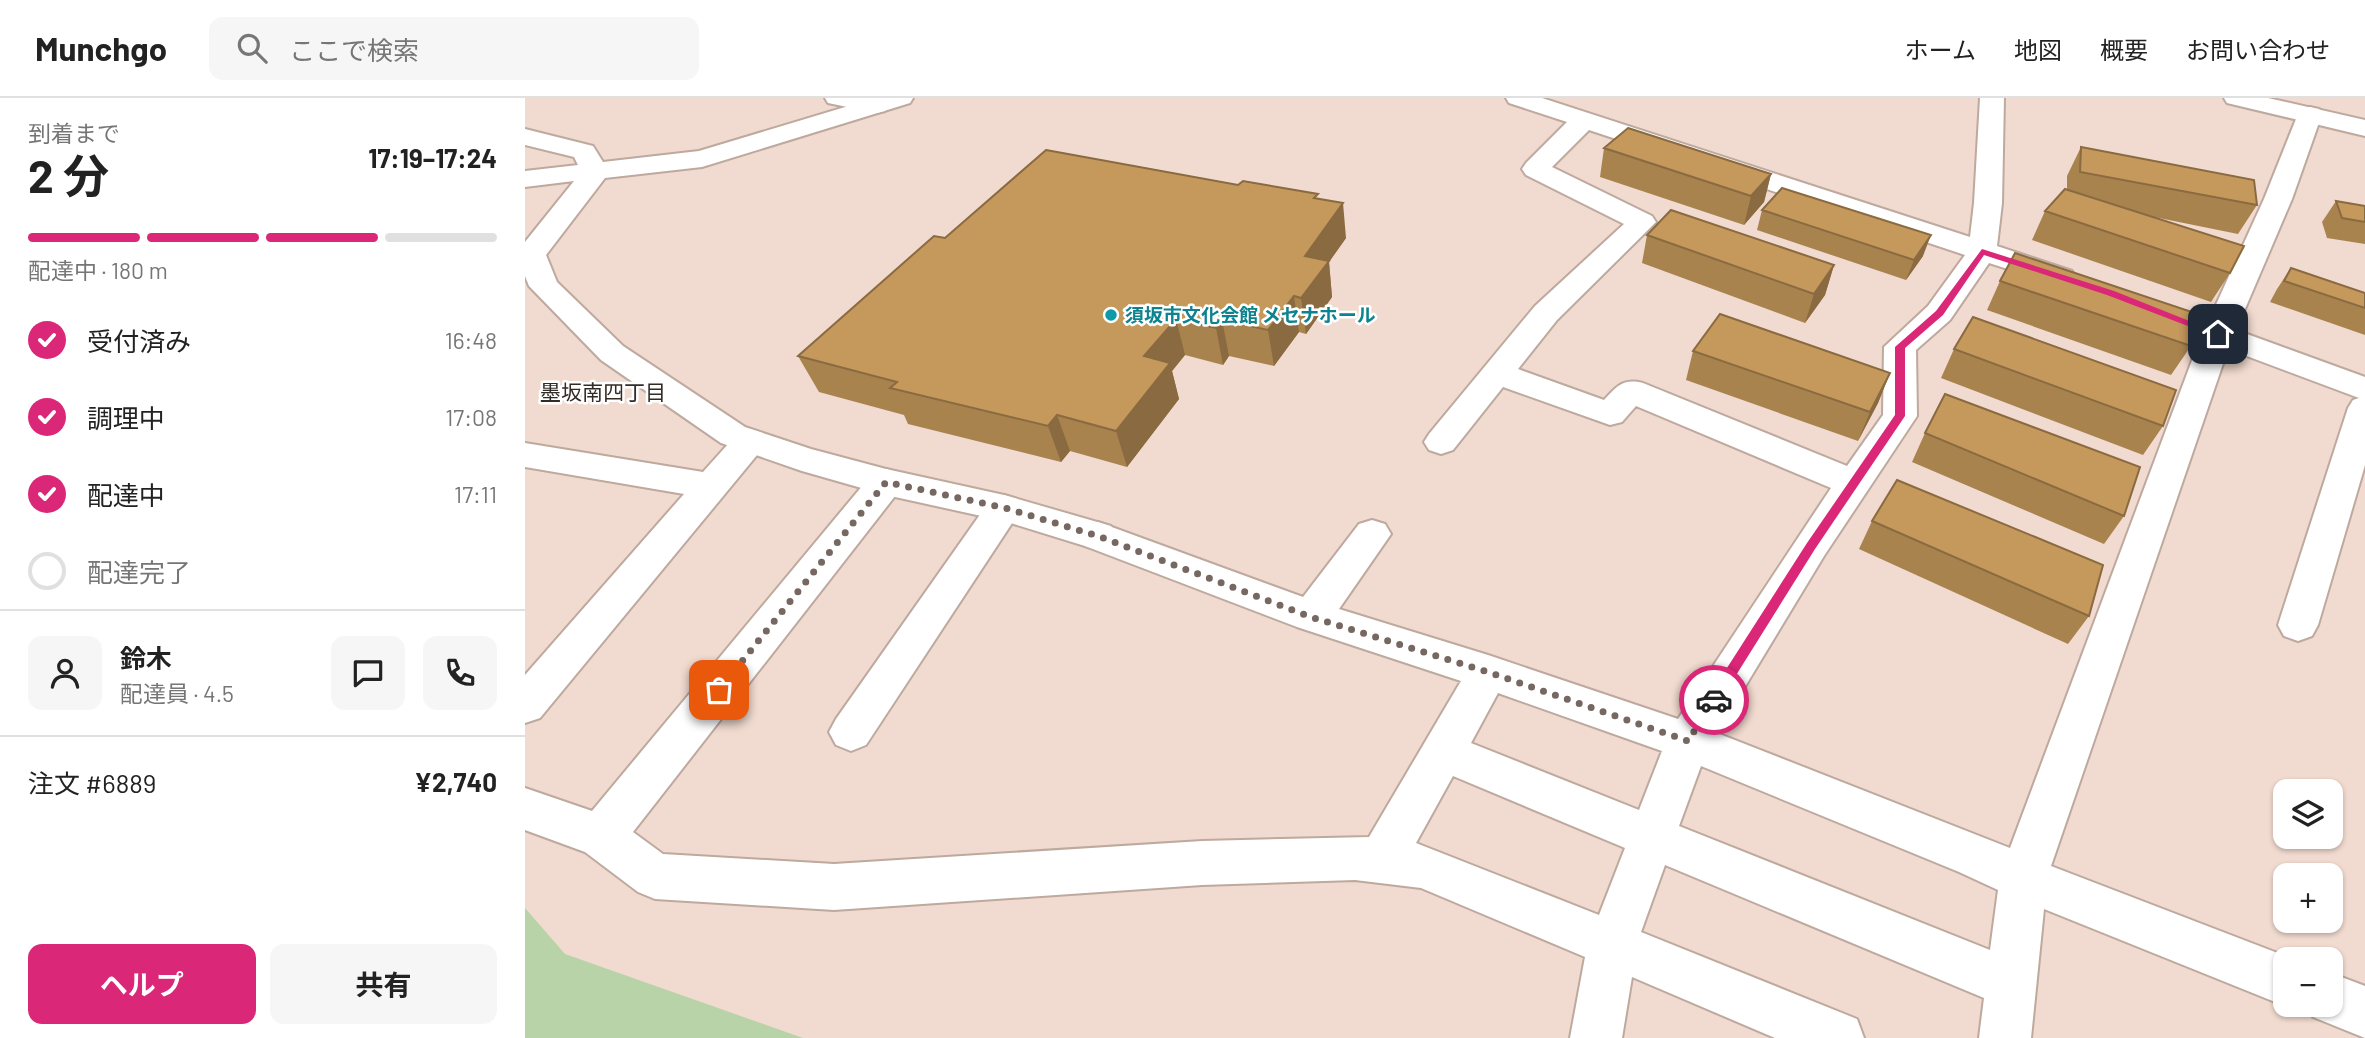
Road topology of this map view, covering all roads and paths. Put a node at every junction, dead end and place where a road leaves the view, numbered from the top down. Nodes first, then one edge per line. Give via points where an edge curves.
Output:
1 (837, 98) edge
2 (1518, 98) edge
3 (1992, 98) edge
4 (2236, 98) edge
5 (889, 102) edge
6 (2310, 114) junction
7 (1583, 121) junction
8 (2365, 128) edge
9 (525, 137) edge
10 (596, 173) junction
11 (525, 179) edge
12 (534, 239) edge
13 (1982, 252) junction
14 (2085, 285) edge
15 (2170, 316) edge
16 (2218, 334) junction
17 (1497, 373) junction
18 (2365, 389) edge
19 (2365, 408) edge
20 (750, 441) junction
21 (1441, 442) dead end
22 (525, 455) edge
23 (886, 482) junction
24 (1854, 483) junction
25 (711, 486) junction
26 (1005, 508) junction
27 (1372, 534) dead end
28 (1311, 617) junction
29 (2298, 625) dead end
30 (1488, 672) junction
31 (525, 705) edge
32 (851, 732) dead end
33 (1688, 741) junction
34 (1442, 751) junction
35 (525, 809) edge
36 (601, 836) junction
37 (1652, 837) junction
38 (1380, 862) junction
39 (2023, 878) junction
40 (1612, 944) junction
41 (2273, 976) edge
42 (2011, 984) junction
43 (2343, 1004) edge
44 (2365, 1012) edge
45 (1596, 1038) edge
46 (1838, 1038) edge
47 (2005, 1038) edge

1 - 5 street
2 - 7 street
3 - 13 street
4 - 6 street
5 - 10 street via 702,159
6 - 8 street
6 - 16 street
7 - 13 street
7 - 17 street via 1535,169 1642,222 1546,313
9 - 10 street via 584,152
10 - 11 street
10 - 12 street
12 - 20 street via 531,256 544,286 612,353 733,435
13 - 14 street
13 - 24 street via 1940,313 1900,347 1900,416
15 - 16 street
16 - 18 street
16 - 39 street
17 - 21 street
17 - 24 street via 1610,414 1631,391
19 - 29 street
20 - 23 street
20 - 25 street
22 - 25 street
23 - 26 street
23 - 36 street
24 - 33 street
25 - 31 street
26 - 28 street via 1098,536
26 - 32 street
27 - 28 street
28 - 30 street
30 - 33 street
30 - 34 street
33 - 37 street
33 - 39 street
34 - 37 street
34 - 38 street
35 - 36 street
36 - 38 street via 655,876 834,887 1202,863 1355,858
37 - 40 street
37 - 42 street
38 - 40 street via 1423,866
39 - 41 street
39 - 42 street
40 - 45 street
40 - 46 street
42 - 47 street
43 - 44 street

